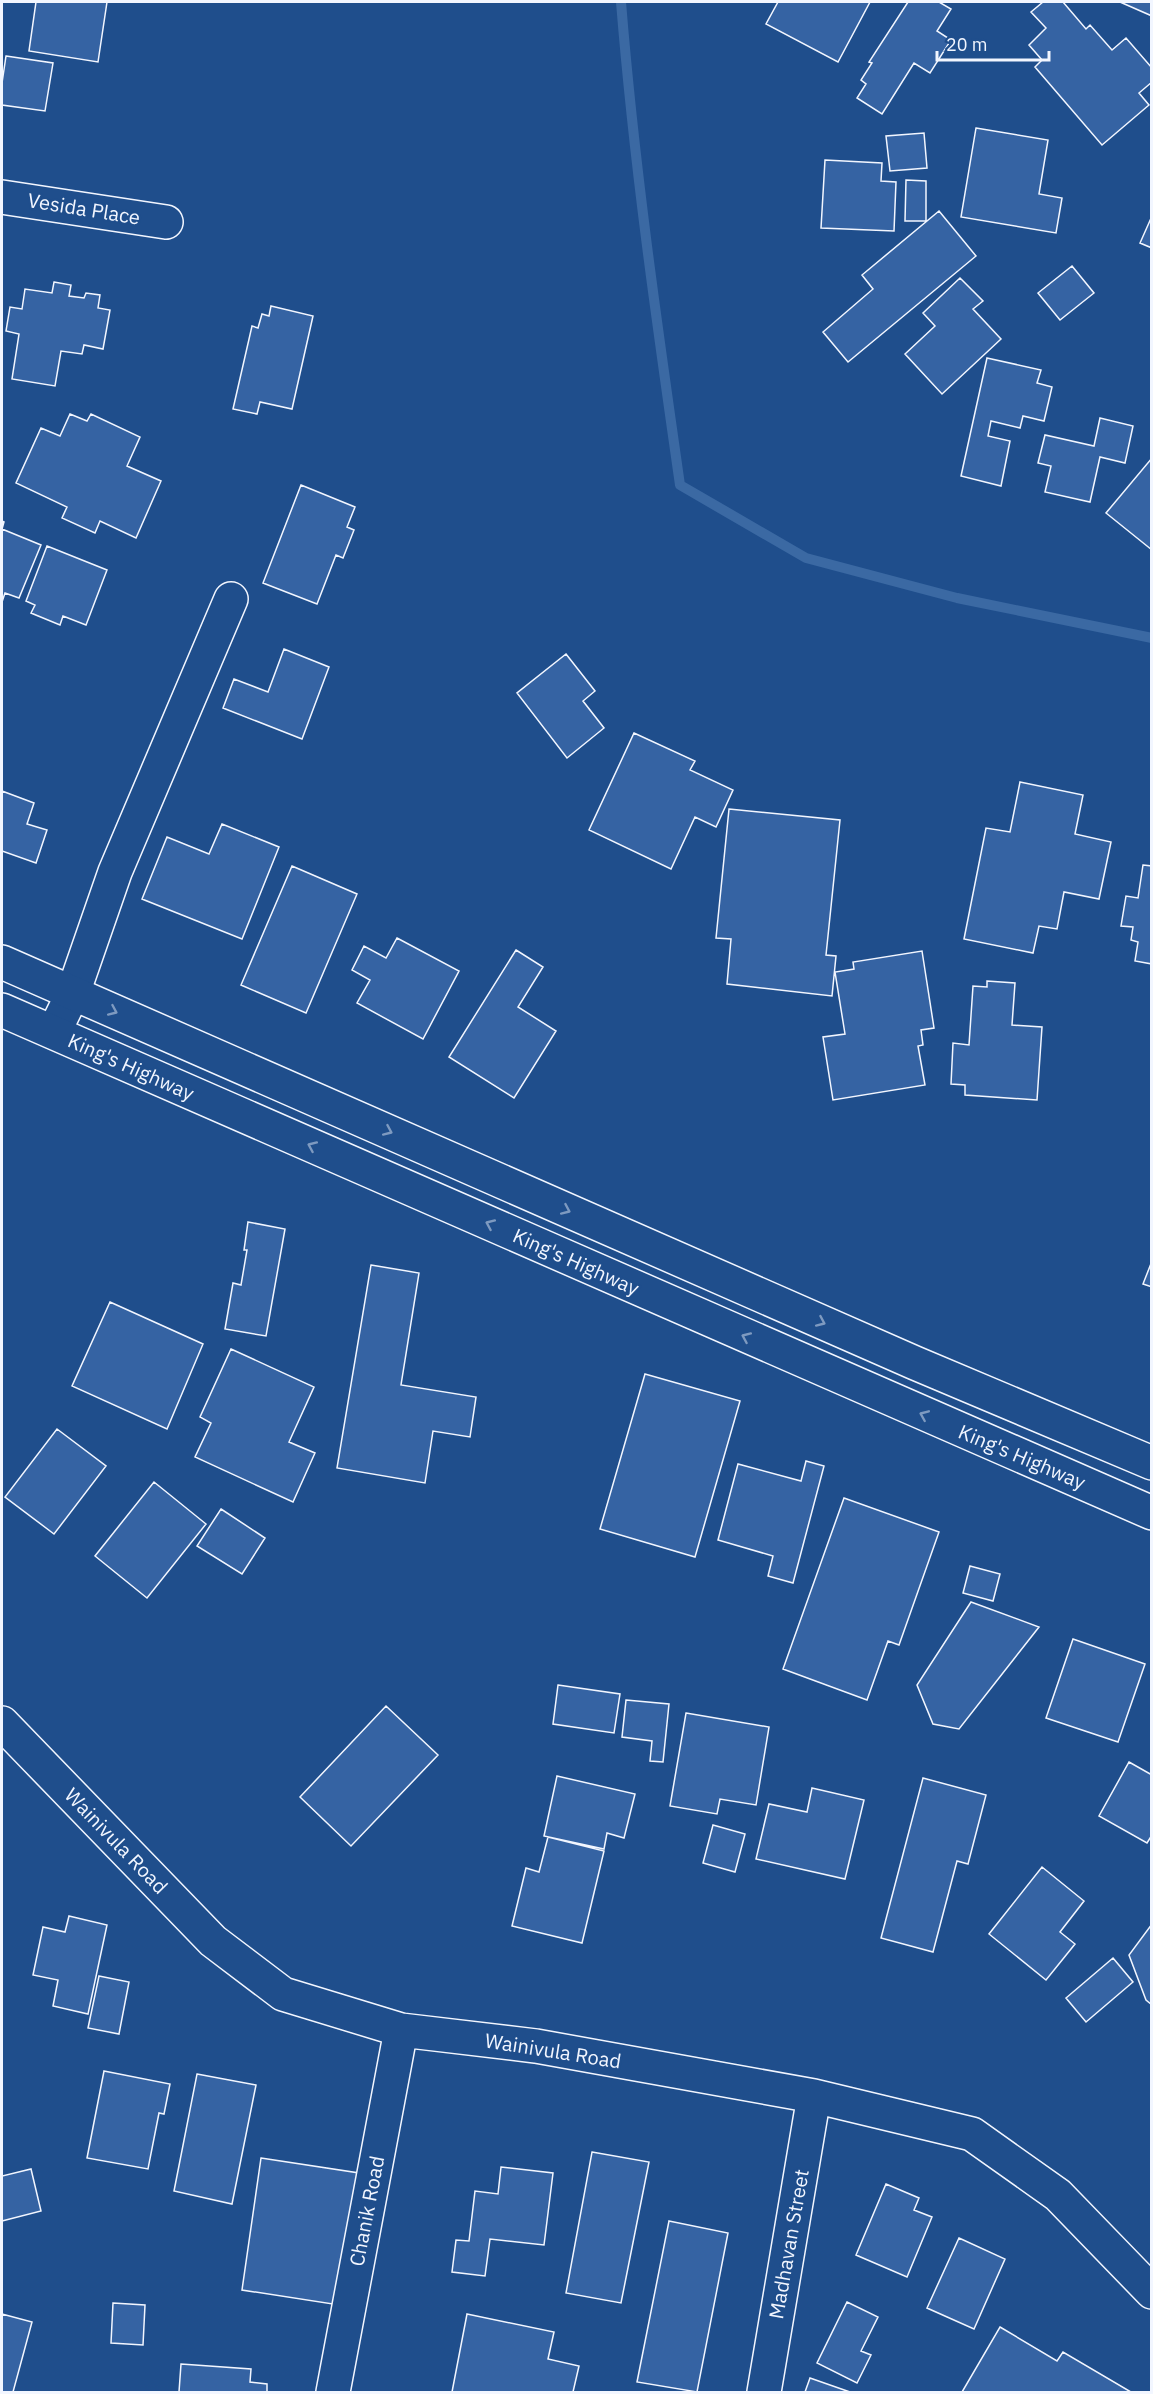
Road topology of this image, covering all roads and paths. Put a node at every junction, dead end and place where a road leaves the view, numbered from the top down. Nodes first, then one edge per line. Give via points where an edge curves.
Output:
1 (2, 197) edge
2 (166, 222) dead end
3 (231, 598) dead end
4 (2, 962) edge
5 (73, 993) junction
6 (2, 1010) edge
7 (54, 1032) junction
8 (1152, 1463) edge
9 (1152, 1513) edge
10 (2, 1723) edge
11 (401, 2030) junction
12 (814, 2096) junction
13 (1152, 2292) edge
14 (333, 2392) edge
15 (764, 2392) edge

1 - 2 main road, Vesida Place
3 - 5 main road via 115,872
4 - 5 main road
5 - 7 main road
5 -> 8 main road
6 - 7 main road, King's Highway
9 -> 7 main road, King's Highway
10 - 11 main road, Wainivula Road via 213,1941 283,1994
11 - 12 main road, Wainivula Road via 536,2046
11 - 14 main road, Chanik Road
12 - 13 main road, Wainivula Road via 972,2134 1058,2195
12 - 15 main road, Madhavan Street

